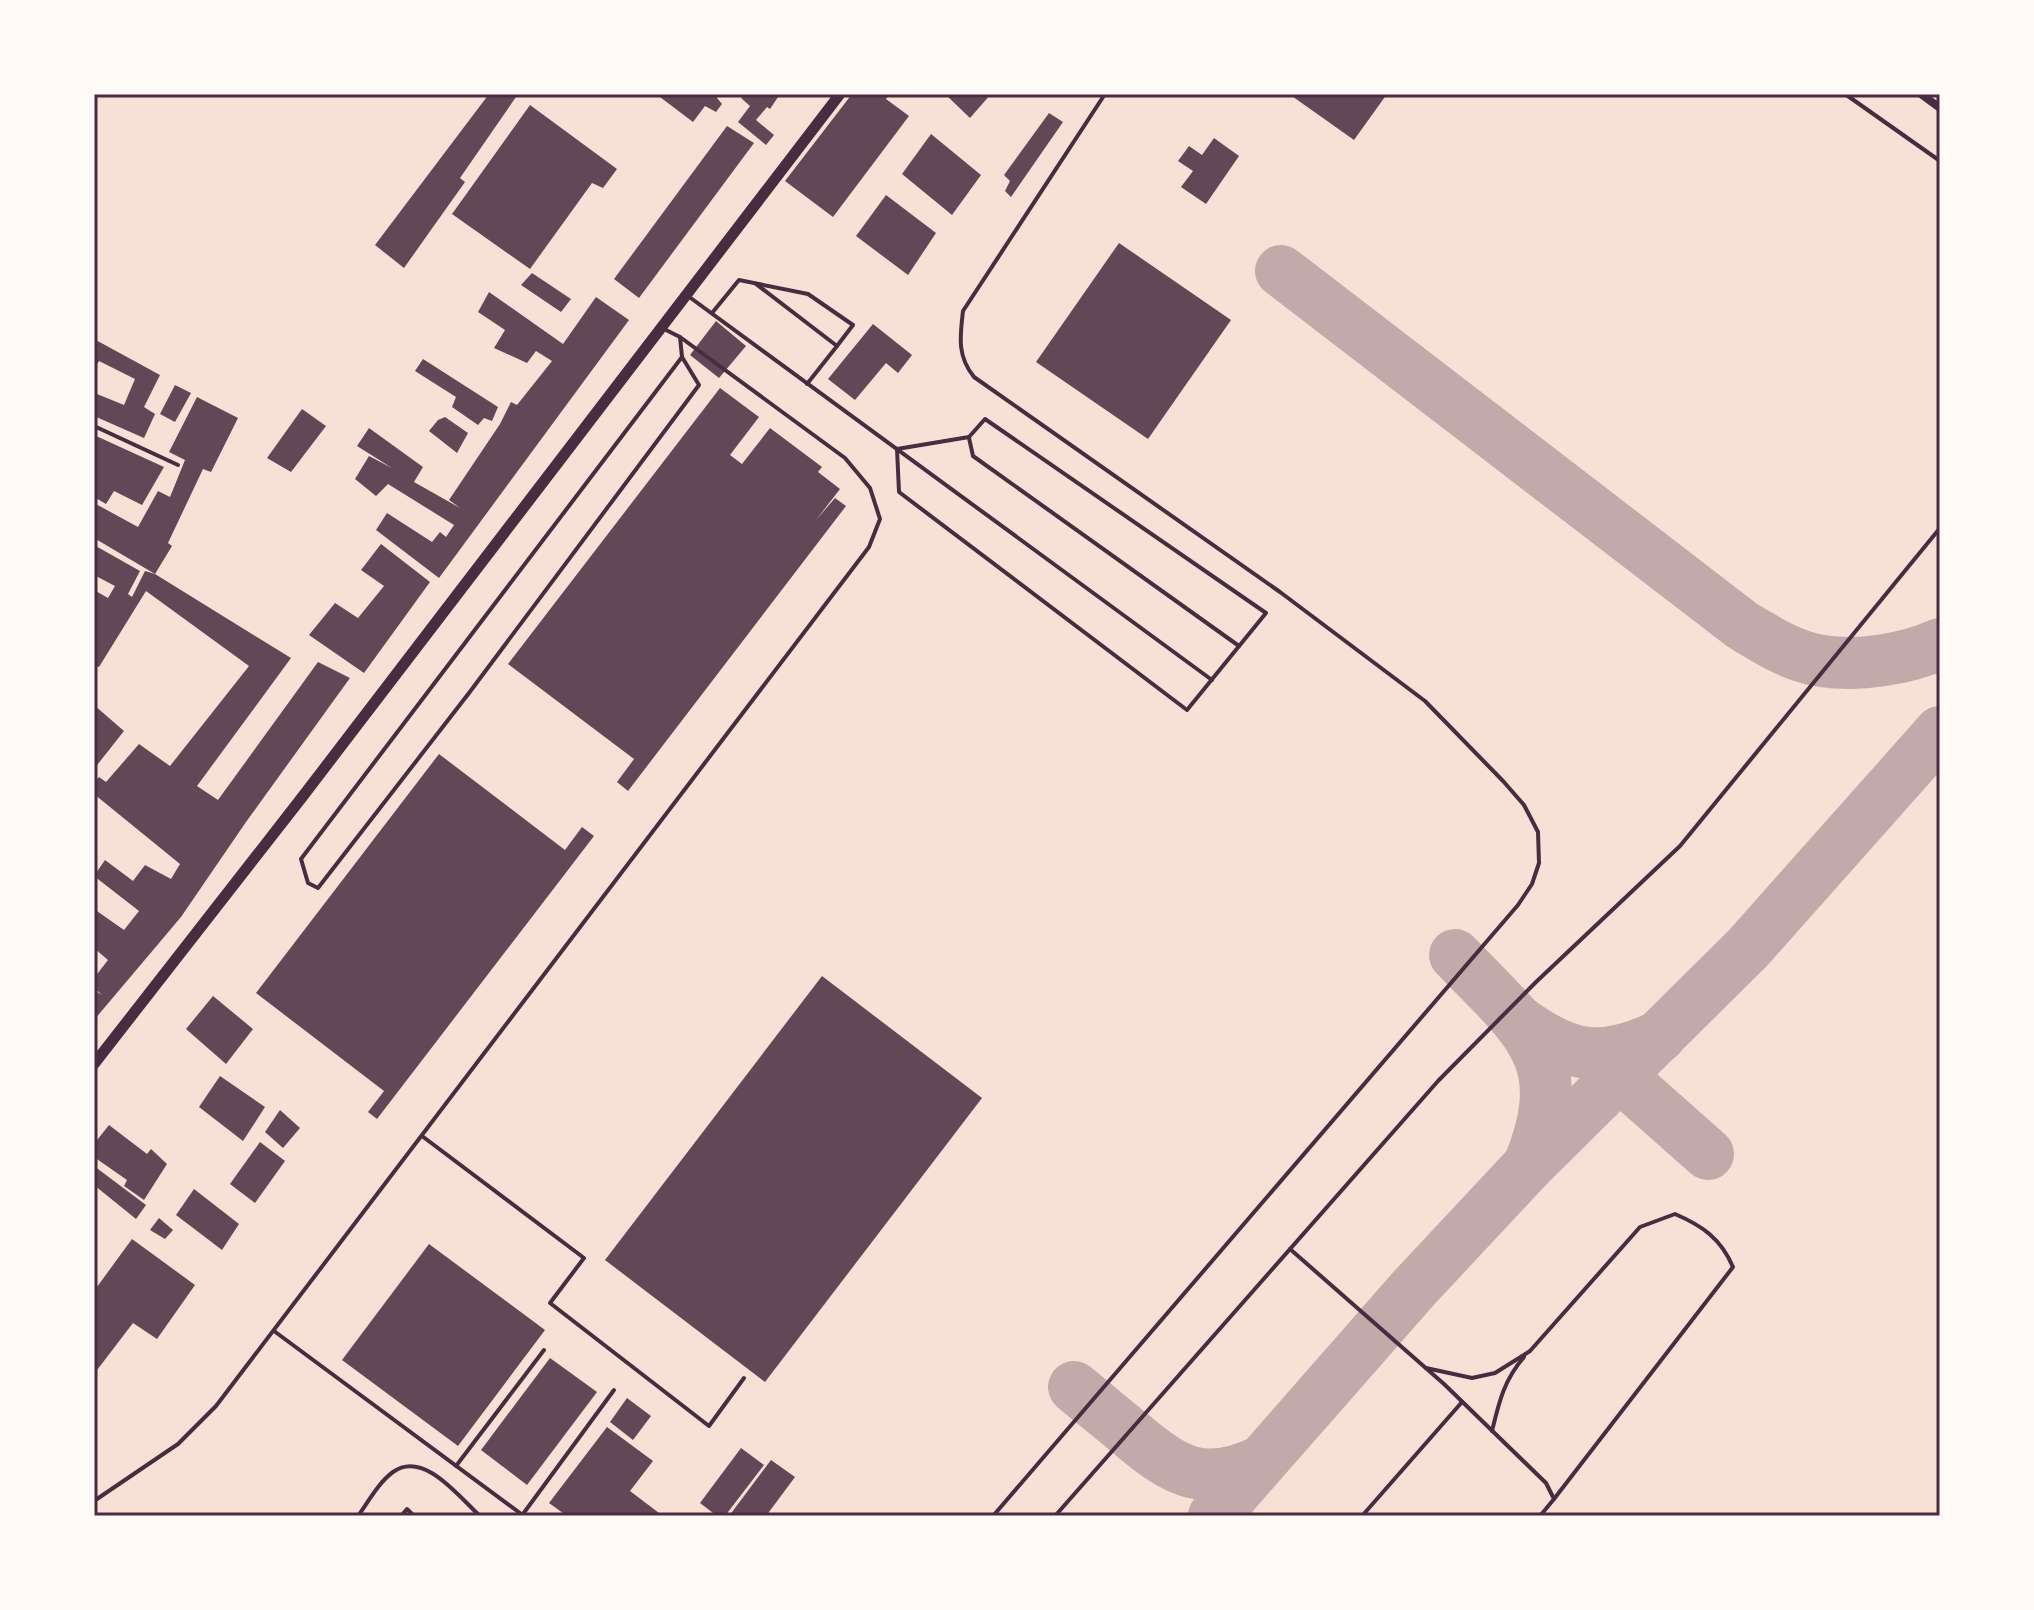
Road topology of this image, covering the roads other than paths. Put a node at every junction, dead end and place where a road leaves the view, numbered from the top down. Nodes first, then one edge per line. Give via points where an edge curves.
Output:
1 (840, 94) edge
2 (1105, 94) edge
3 (1845, 94) edge
4 (1921, 94) edge
5 (1940, 108) edge
6 (1940, 161) edge
7 (754, 283) junction
8 (686, 294) junction
9 (711, 314) junction
10 (662, 327) junction
11 (680, 337) junction
12 (837, 346) junction
13 (682, 357) junction
14 (807, 384) junction
15 (94, 426) edge
16 (969, 437) junction
17 (897, 449) junction
18 (178, 465) dead end
19 (1940, 528) edge
20 (1239, 646) junction
21 (1212, 680) junction
22 (94, 1064) edge
23 (422, 1136) junction
24 (1290, 1249) junction
25 (274, 1331) junction
26 (544, 1350) dead end
27 (1530, 1351) junction
28 (1426, 1368) junction
29 (744, 1378) dead end
30 (614, 1390) dead end
31 (1462, 1402) junction
32 (1492, 1431) junction
33 (456, 1466) junction
34 (1554, 1499) junction
35 (94, 1501) edge
36 (358, 1516) edge
37 (401, 1516) edge
38 (414, 1516) edge
39 (480, 1516) edge
40 (523, 1516) edge
41 (993, 1516) edge
42 (1055, 1516) edge
43 (1362, 1516) edge
44 (1540, 1516) edge

1 - 8 street
2 - 41 lane via 963,311 959,343 964,364 974,377 1425,701 1524,805 1538,832 1539,863 1518,905
3 - 6 lane
4 - 5 street
7 - 9 lane via 739,280
7 - 12 lane
7 - 12 lane via 808,294 853,325
8 - 9 lane
8 - 10 street
9 - 14 lane
10 - 11 lane
10 - 22 street
11 - 13 lane
11 - 23 lane via 845,458 870,488 880,519 869,547
12 - 14 lane
13 - 13 lane via 301,859 308,883 318,888 699,385
14 - 17 lane
15 - 18 lane
16 - 17 lane
16 - 20 lane via 973,456
16 - 20 lane via 985,419 1266,613
17 - 21 lane
17 - 21 lane via 899,492 1187,710
19 - 24 lane via 1680,846 1469,1048
20 - 21 lane
23 - 25 lane
23 - 29 lane via 584,1258 550,1303 709,1426
24 - 28 lane
24 - 42 lane
25 - 33 lane
25 - 35 lane via 216,1406 178,1444
26 - 33 lane
27 - 28 lane via 1495,1373 1472,1378
27 - 32 lane via 1500,1396
27 - 34 lane via 1640,1227 1675,1214 1696,1223 1725,1247 1733,1267
28 - 31 lane
30 - 40 lane
31 - 32 lane
31 - 43 lane
32 - 34 lane via 1546,1483
33 - 40 lane
34 - 44 lane
36 - 39 lane via 396,1469 412,1465 429,1470
37 - 38 lane via 407,1509

